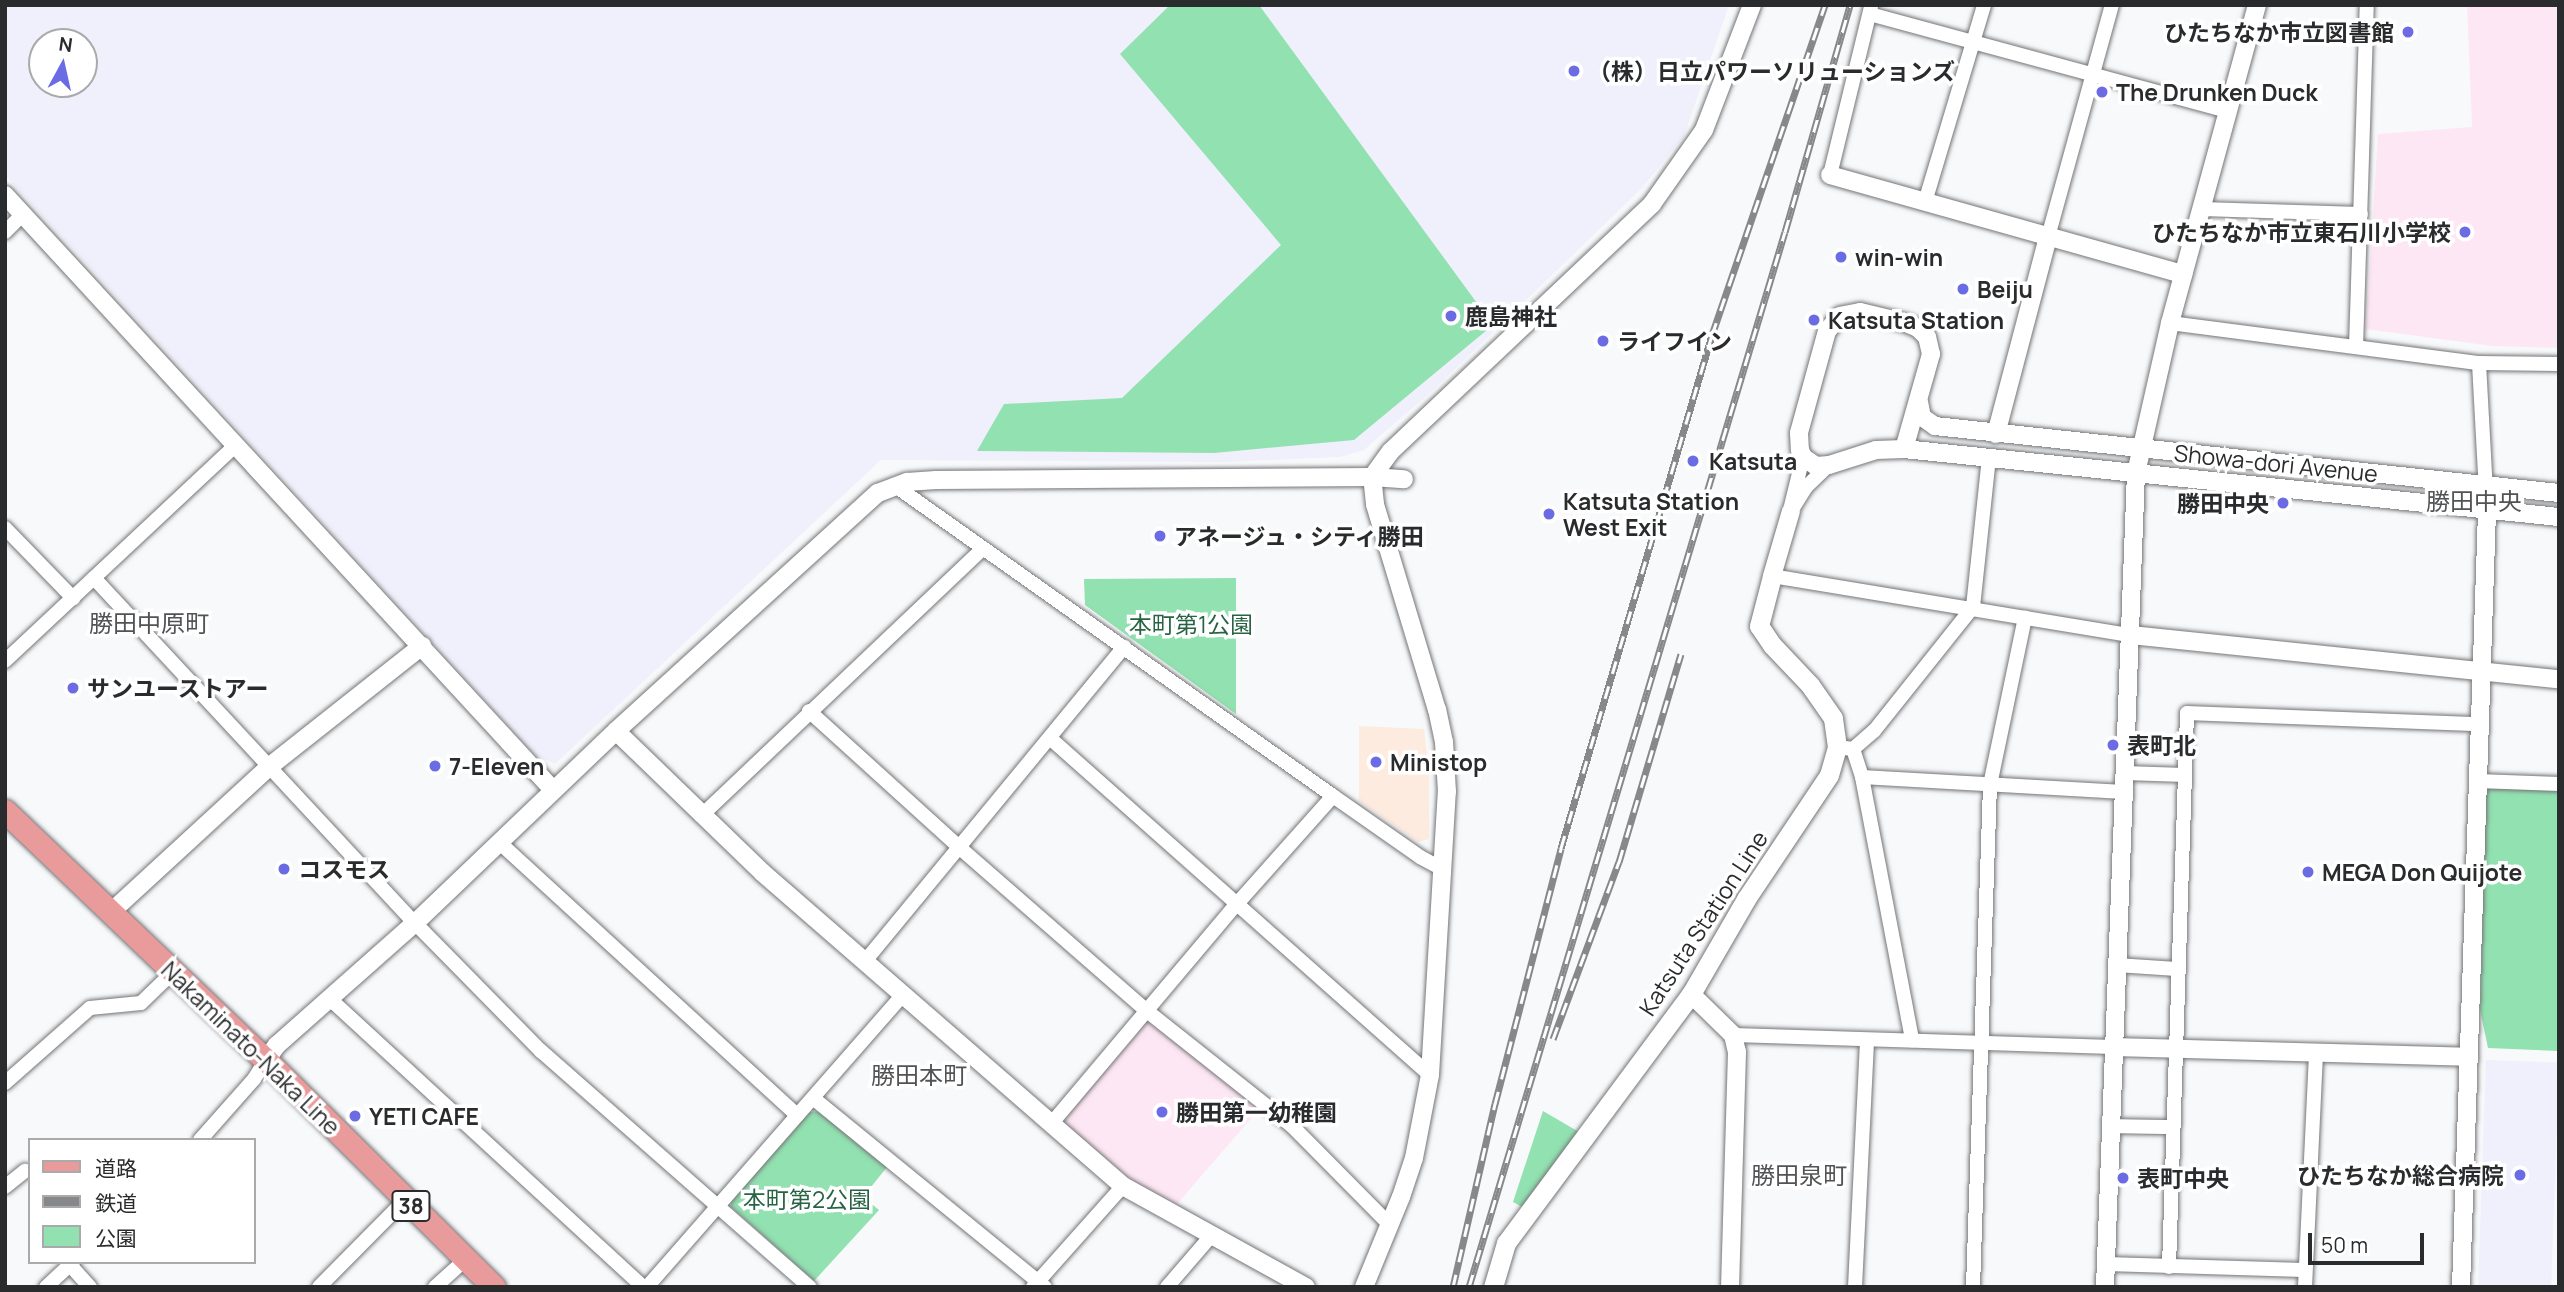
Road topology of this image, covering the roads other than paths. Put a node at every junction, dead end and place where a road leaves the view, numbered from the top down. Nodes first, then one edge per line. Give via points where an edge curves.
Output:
1 (1752, 5) edge
2 (1984, 5) edge
3 (2112, 5) edge
4 (2257, 5) edge
5 (2367, 5) edge
6 (1870, 10) edge
7 (1973, 41) junction
8 (2094, 75) junction
9 (2227, 111) junction
10 (1830, 175) joint
11 (5, 195) edge
12 (1925, 202) junction
13 (2201, 209) junction
14 (23, 214) junction
15 (2361, 214) junction
16 (5, 232) edge
17 (2048, 237) junction
18 (2183, 274) junction
19 (2170, 323) junction
20 (2356, 347) junction
21 (2479, 363) junction
22 (2559, 365) edge
23 (1919, 402) junction
24 (1996, 434) junction
25 (236, 446) junction
26 (1904, 449) junction
27 (2139, 449) junction
28 (1803, 457) junction
29 (1989, 458) junction
30 (1829, 465) junction
31 (2136, 473) junction
32 (1372, 477) junction
33 (1404, 480) dead end
34 (894, 485) junction
35 (2486, 485) junction
36 (2559, 493) edge
37 (2487, 510) junction
38 (1791, 511) junction
39 (2559, 517) edge
40 (5, 528) edge
41 (983, 548) junction
42 (1772, 576) junction
43 (94, 578) junction
44 (73, 598) junction
45 (1973, 607) junction
46 (2025, 618) junction
47 (2130, 635) junction
48 (422, 646) junction
49 (1124, 647) junction
50 (5, 661) edge
51 (2481, 671) junction
52 (2559, 679) edge
53 (809, 711) junction
54 (2479, 724) junction
55 (616, 731) junction
56 (1051, 739) junction
57 (1845, 748) junction
58 (270, 766) junction
59 (2125, 773) junction
60 (2185, 775) junction
61 (1862, 777) junction
62 (2478, 781) junction
63 (2559, 784) edge
64 (1990, 785) junction
65 (553, 790) junction
66 (2124, 792) junction
67 (1333, 796) junction
68 (5, 811) edge
69 (701, 816) junction
70 (500, 843) junction
71 (960, 848) junction
72 (1443, 869) junction
73 (1235, 906) junction
74 (110, 912) junction
75 (415, 923) junction
76 (866, 960) junction
77 (2116, 965) junction
78 (2177, 969) junction
79 (173, 972) junction
80 (1691, 994) junction
81 (903, 995) junction
82 (330, 999) junction
83 (1147, 1011) junction
84 (1732, 1035) junction
85 (1867, 1040) junction
86 (1912, 1040) junction
87 (1980, 1041) junction
88 (2114, 1047) junction
89 (2176, 1049) junction
90 (2316, 1054) junction
91 (2468, 1057) junction
92 (265, 1060) junction
93 (1430, 1075) junction
94 (5, 1083) edge
95 (813, 1098) junction
96 (797, 1115) junction
97 (1052, 1123) junction
98 (2112, 1126) junction
99 (2172, 1127) junction
100 (202, 1138) edge
101 (25, 1171) dead end
102 (1123, 1186) junction
103 (5, 1187) edge
104 (405, 1200) junction
105 (718, 1207) junction
106 (1390, 1225) junction
107 (1211, 1236) junction
108 (466, 1259) junction
109 (71, 1264) edge
110 (2105, 1264) junction
111 (2169, 1267) junction
112 (2305, 1270) junction
113 (1039, 1285) edge
114 (46, 1287) edge
115 (90, 1287) edge
116 (319, 1287) edge
117 (435, 1287) edge
118 (495, 1287) edge
119 (645, 1287) edge
120 (810, 1287) edge
121 (1167, 1287) edge
122 (1306, 1287) edge
123 (1364, 1287) edge
124 (1493, 1287) edge
125 (1730, 1287) edge
126 (1855, 1287) edge
127 (1973, 1287) edge
128 (2105, 1287) edge
129 (2305, 1287) edge
130 (2462, 1287) edge

1 - 32 street via 1704,130 1652,204 1407,435
2 - 7 street
3 - 8 street
4 - 9 street
5 - 15 street
6 - 7 street
6 - 10 street
7 - 8 street
7 - 12 street
8 - 9 street
8 - 17 street
9 - 13 street
10 - 12 street
11 - 14 street
12 - 17 street
13 - 15 street
13 - 18 street
14 - 16 street
14 - 25 street
15 - 20 street
17 - 18 street
17 - 24 street
18 - 19 street
19 - 20 street
19 - 27 street
20 - 21 street
21 - 22 street
21 - 35 street
23 - 24 street, Showa-dori Avenue via 1922,417 1935,426
23 - 26 street
23 - 28 street via 1931,354 1927,337 1906,323 1860,312 1840,316 1827,331 1799,433
24 - 27 street, Showa-dori Avenue
25 - 43 street
25 - 48 street
26 - 29 street, Showa-dori Avenue
26 - 30 street, Showa-dori Avenue via 1865,452
27 - 31 street
27 - 35 street, Showa-dori Avenue
28 - 30 street via 1816,466
28 - 38 street
29 - 31 street, Showa-dori Avenue
29 - 45 street
30 - 38 street via 1806,487
31 - 37 street, Showa-dori Avenue
31 - 47 street
32 - 33 street
32 - 34 street via 936,480
32 - 72 street via 1375,504 1444,742
34 - 41 street
34 - 55 street via 878,492
35 - 36 street, Showa-dori Avenue
35 - 37 street
37 - 39 street, Showa-dori Avenue
37 - 51 street
38 - 42 street
40 - 44 street
41 - 49 street
41 - 53 street
42 - 45 street
42 - 57 main road via 1759,626 1823,703
43 - 44 street
43 - 58 street
44 - 50 street
45 - 46 street
45 - 57 street via 1874,732
46 - 47 street
46 - 64 street
47 - 51 street
47 - 59 street
48 - 58 street
48 - 65 street
49 - 56 street
49 - 67 street
51 - 52 street
51 - 54 street
53 - 69 street
53 - 71 street
54 - 60 street via 2187,713
54 - 62 street
55 - 65 street
55 - 69 street
56 - 71 street
56 - 73 street
57 - 61 street
57 - 80 main road, Katsuta Station Line via 1746,899
58 - 74 street
58 - 75 street
59 - 60 street
59 - 66 street
60 - 78 street
61 - 64 street
61 - 86 street
62 - 63 street
62 - 91 street
64 - 66 street
64 - 87 street
65 - 70 street
66 - 77 street
67 - 72 street
67 - 73 street
68 - 74 main road, Nakaminato-Naka Line / 38
69 - 76 street
70 - 75 street
70 - 96 street
71 - 76 street
71 - 83 street
72 - 93 street
73 - 83 street
73 - 93 street
74 - 79 main road, Nakaminato-Naka Line / 38
75 - 82 street
75 - 105 street via 541,1051
76 - 81 street
77 - 78 street
77 - 88 street
78 - 89 street
79 - 92 main road, Nakaminato-Naka Line / 38
79 - 94 street via 141,1003 90,1008
80 - 84 street
80 - 124 main road, Katsuta Station Line via 1506,1243
81 - 95 street
81 - 97 street
82 - 92 street
82 - 119 street
83 - 97 street
83 - 106 street via 1292,1126
84 - 85 street
84 - 125 street via 1737,1052
85 - 86 street
85 - 126 street
86 - 87 street
87 - 88 street
87 - 127 street
88 - 89 street
88 - 98 street
89 - 90 street
89 - 99 street
90 - 91 street
90 - 112 street
91 - 130 street
92 - 100 street
92 - 104 main road, Nakaminato-Naka Line / 38
93 - 106 street via 1413,1158
95 - 96 street
95 - 113 street
96 - 105 street
97 - 102 street
98 - 99 street
98 - 110 street
99 - 111 street
101 - 103 street
102 - 107 street
102 - 113 street
104 - 108 main road, Nakaminato-Naka Line / 38
104 - 116 street
105 - 119 street
105 - 120 street
106 - 123 street
107 - 121 street
107 - 122 street
108 - 117 street
108 - 118 main road, Nakaminato-Naka Line / 38
109 - 114 street
109 - 115 street
110 - 111 street
110 - 128 street
111 - 112 street
112 - 129 street

